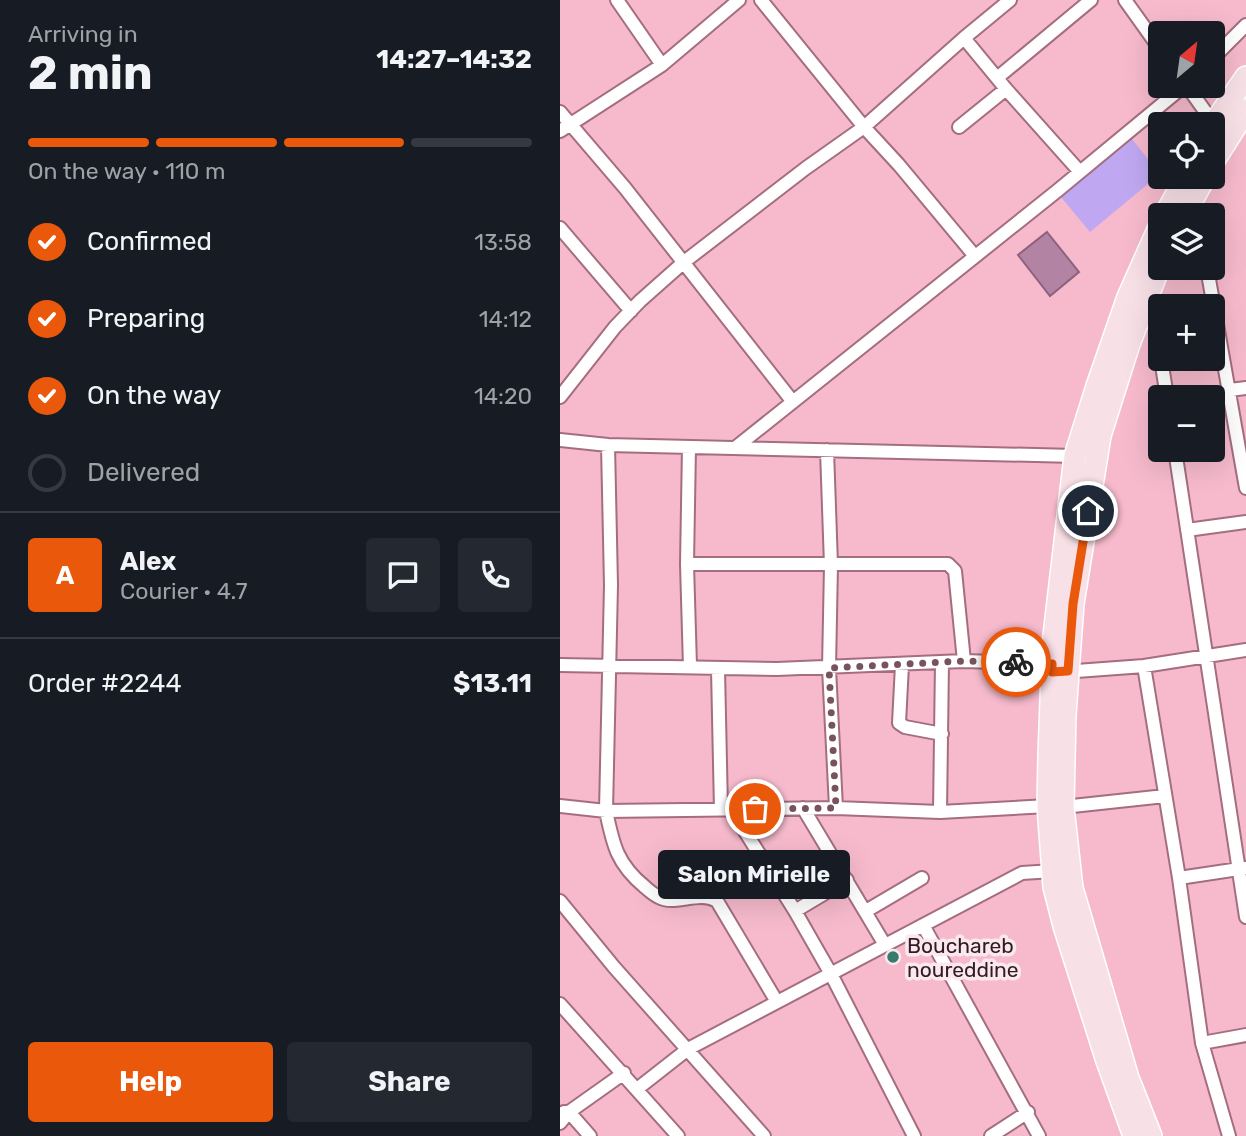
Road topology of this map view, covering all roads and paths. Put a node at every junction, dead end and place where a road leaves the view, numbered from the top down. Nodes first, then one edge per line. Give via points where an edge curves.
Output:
1 (617, 0) edge
2 (738, 0) edge
3 (761, 0) edge
4 (1010, 0) edge
5 (1091, 0) edge
6 (1125, 0) edge
7 (1246, 25) edge
8 (1148, 32) edge
9 (964, 37) junction
10 (1225, 46) edge
11 (662, 65) junction
12 (1246, 77) edge
13 (997, 78) junction
14 (1006, 89) junction
15 (1170, 98) edge
16 (1194, 98) edge
17 (1246, 110) edge
18 (560, 111) edge
19 (1205, 112) edge
20 (1225, 116) edge
21 (1225, 124) edge
22 (565, 127) edge
23 (864, 127) junction
24 (959, 127) dead end
25 (1080, 172) junction
26 (560, 228) edge
27 (1148, 252) edge
28 (974, 255) junction
29 (684, 262) junction
30 (1154, 280) edge
31 (1209, 280) edge
32 (1150, 289) junction
33 (1151, 294) edge
34 (631, 311) junction
35 (1246, 388) edge
36 (1230, 390) junction
37 (560, 397) edge
38 (793, 402) junction
39 (560, 440) edge
40 (608, 445) junction
41 (689, 447) junction
42 (735, 448) junction
43 (827, 450) junction
44 (1075, 456) junction
45 (1177, 462) edge
46 (1246, 488) edge
47 (1246, 522) edge
48 (1187, 530) junction
49 (687, 564) junction
50 (831, 565) junction
51 (1246, 650) edge
52 (1205, 655) junction
53 (964, 661) junction
54 (942, 662) junction
55 (560, 665) edge
56 (902, 665) junction
57 (610, 666) junction
58 (1144, 666) junction
59 (690, 667) junction
60 (829, 668) junction
61 (718, 669) junction
62 (1057, 669) junction
63 (942, 734) junction
64 (1165, 796) junction
65 (560, 806) edge
66 (1056, 806) junction
67 (803, 808) junction
68 (836, 808) junction
69 (726, 810) junction
70 (606, 811) junction
71 (940, 811) junction
72 (1242, 869) edge
73 (1053, 871) junction
74 (922, 878) dead end
75 (1179, 878) junction
76 (847, 880) junction
77 (560, 901) edge
78 (795, 911) junction
79 (866, 911) junction
80 (1246, 917) edge
81 (923, 925) junction
82 (885, 945) junction
83 (831, 974) junction
84 (777, 1002) junction
85 (561, 1009) edge
86 (1246, 1035) edge
87 (1202, 1043) junction
88 (688, 1049) junction
89 (624, 1073) junction
90 (637, 1089) junction
91 (565, 1112) edge
92 (1028, 1112) junction
93 (560, 1123) edge
94 (590, 1136) edge
95 (678, 1136) edge
96 (764, 1136) edge
97 (914, 1136) edge
98 (991, 1136) edge
99 (1039, 1136) edge
100 (1134, 1136) edge
101 (1151, 1136) edge
102 (1229, 1136) edge

1 - 11 street
2 - 11 street
3 - 23 street
4 - 9 street
5 - 13 street
6 - 8 street
7 - 10 street
9 - 13 street
9 - 23 street
11 - 22 street
12 - 20 main road
13 - 14 street
14 - 24 street
14 - 25 street
15 - 25 street
16 - 19 street
17 - 21 main road
18 - 22 street
22 - 29 street
23 - 28 street
23 - 29 street
25 - 28 street
26 - 34 street
27 - 44 main road
28 - 38 street
29 - 34 street
29 - 38 street
30 - 32 main road
31 - 36 street
32 - 33 street
32 - 62 main road via 1100,436 1073,604
34 - 37 street
35 - 36 street
36 - 46 street
38 - 42 street
39 - 40 street
40 - 41 street
40 - 57 street
41 - 42 street
41 - 49 street
42 - 43 street
43 - 44 street
43 - 50 street
44 - 62 main road
45 - 48 street
47 - 48 street
48 - 52 street
49 - 50 street
49 - 59 street
50 - 53 street via 952,567
50 - 60 street
51 - 52 street
52 - 58 street
52 - 72 street
53 - 54 street
53 - 62 street
54 - 56 street
54 - 63 street
55 - 57 street
56 - 60 street
56 - 63 street via 900,723
57 - 59 street
57 - 70 street
58 - 62 street
58 - 64 street
59 - 61 street
60 - 61 street
60 - 68 street
61 - 69 street
62 - 66 main road
63 - 71 street
64 - 66 street
64 - 75 street
65 - 70 street
66 - 71 street
66 - 73 main road
66 - 101 main road via 1078,911 1128,1077
67 - 68 street
67 - 69 street
67 - 76 street
68 - 71 street
69 - 70 street
69 - 78 street
70 - 84 street via 613,843 630,874 663,899 707,896 717,901
72 - 75 street
72 - 80 street
73 - 81 street via 1022,873
73 - 100 main road via 1064,926
74 - 79 street
75 - 87 street
76 - 78 street
76 - 79 street
77 - 88 street
78 - 83 street
79 - 82 street
81 - 82 street
81 - 92 street
82 - 83 street
83 - 84 street
83 - 97 street
84 - 88 street
85 - 89 street
86 - 87 street
87 - 102 street
88 - 90 street
88 - 96 street
89 - 90 street
89 - 91 street
90 - 95 street
91 - 93 street
91 - 94 street
92 - 98 street
92 - 99 street

